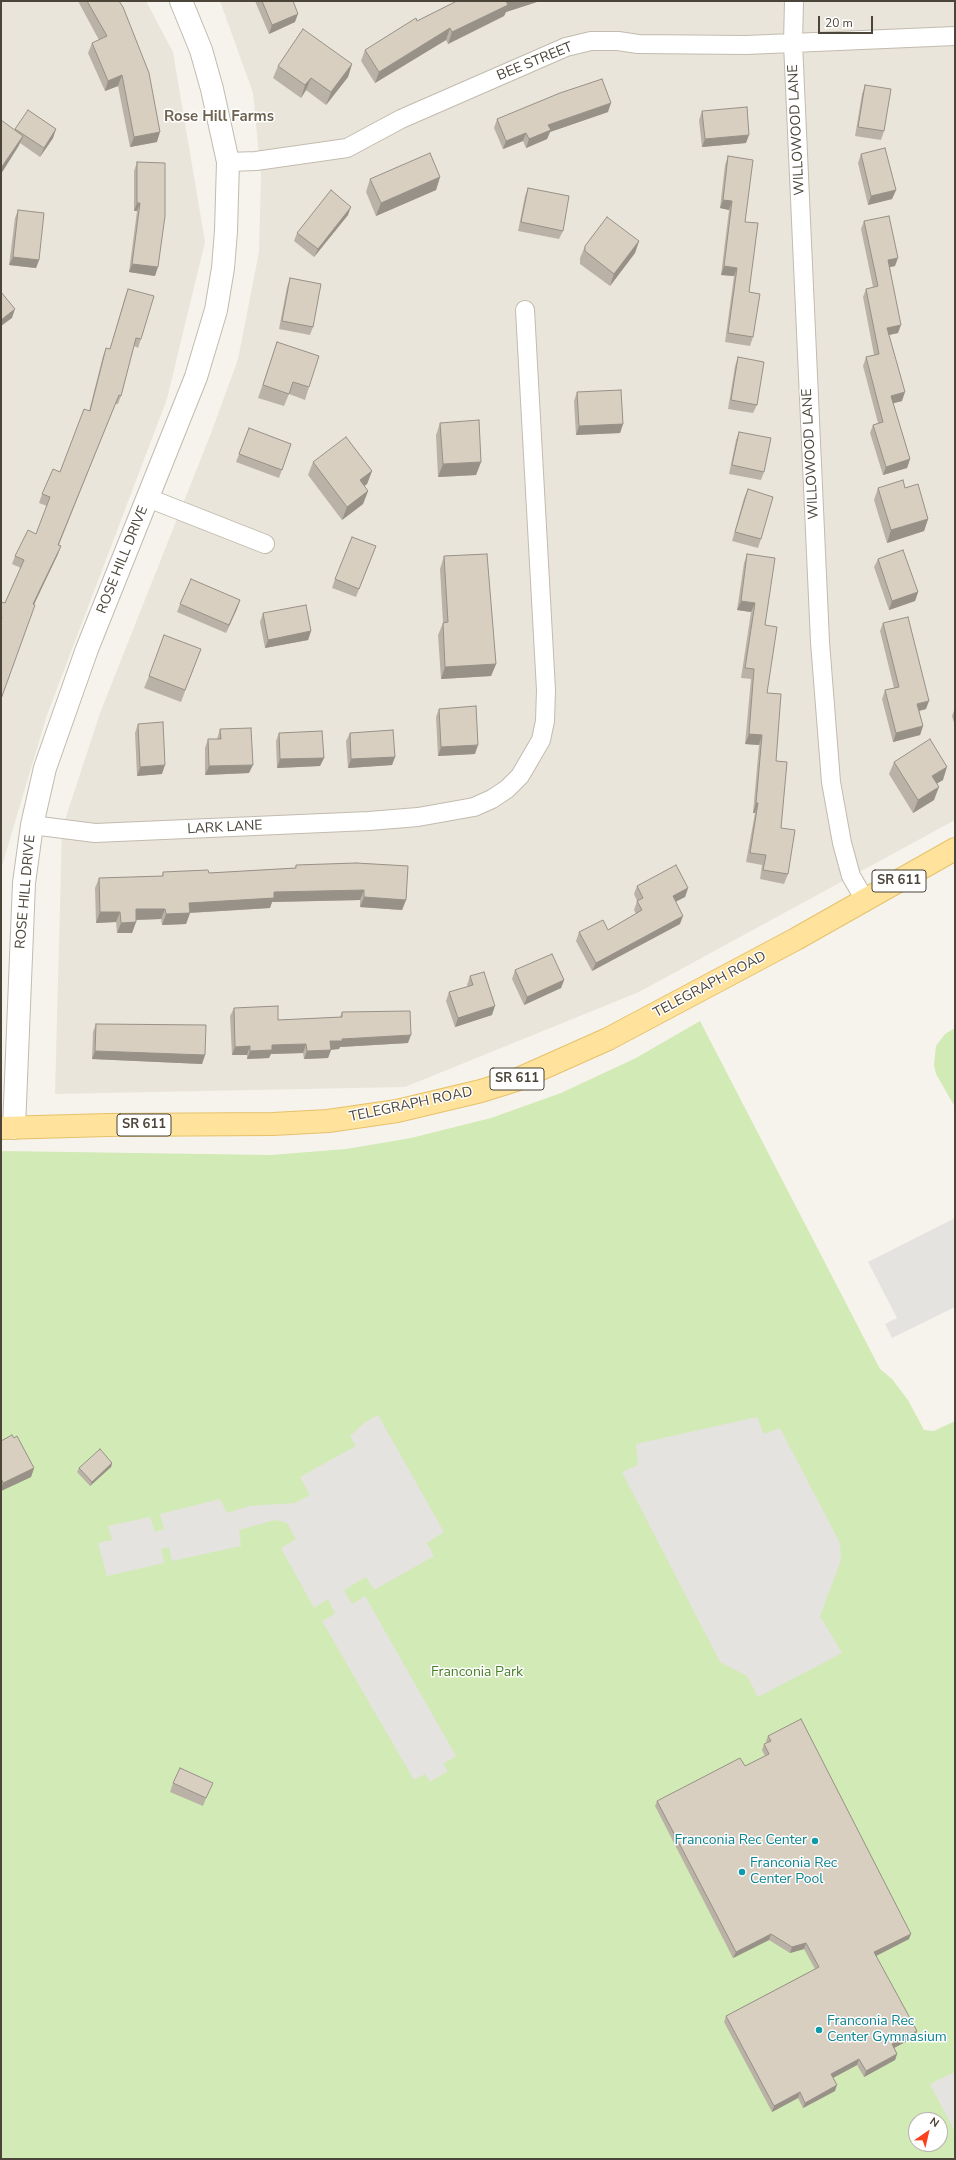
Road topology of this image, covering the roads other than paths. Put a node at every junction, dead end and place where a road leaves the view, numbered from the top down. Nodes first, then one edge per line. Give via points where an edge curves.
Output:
1 (181, 1) edge
2 (794, 1) edge
3 (955, 36) edge
4 (793, 43) junction
5 (228, 162) junction
6 (525, 310) dead end
7 (148, 498) junction
8 (265, 544) dead end
9 (32, 825) junction
10 (955, 849) edge
11 (865, 900) junction
12 (8, 1128) edge

1 - 5 street, ROSE HILL DRIVE via 201,50
2 - 4 street, WILLOWOOD LANE
3 - 4 street, BEE STREET
4 - 5 street, BEE STREET via 746,46 591,41 566,47 408,116 347,148
4 - 11 street, WILLOWOOD LANE via 820,642 831,782 842,843 850,869
5 - 7 street, ROSE HILL DRIVE via 226,231 216,310 196,377
6 - 9 street, LARK LANE via 546,690 545,721 541,740 520,776 492,800 474,807 418,817 95,834
7 - 8 street
7 - 9 street, ROSE HILL DRIVE via 57,731 45,768
9 - 12 street, ROSE HILL DRIVE via 24,883
10 - 11 main road, TELEGRAPH ROAD / SR 611
11 - 12 main road, TELEGRAPH ROAD / SR 611 via 608,1039 537,1071 482,1091 397,1111 328,1121

